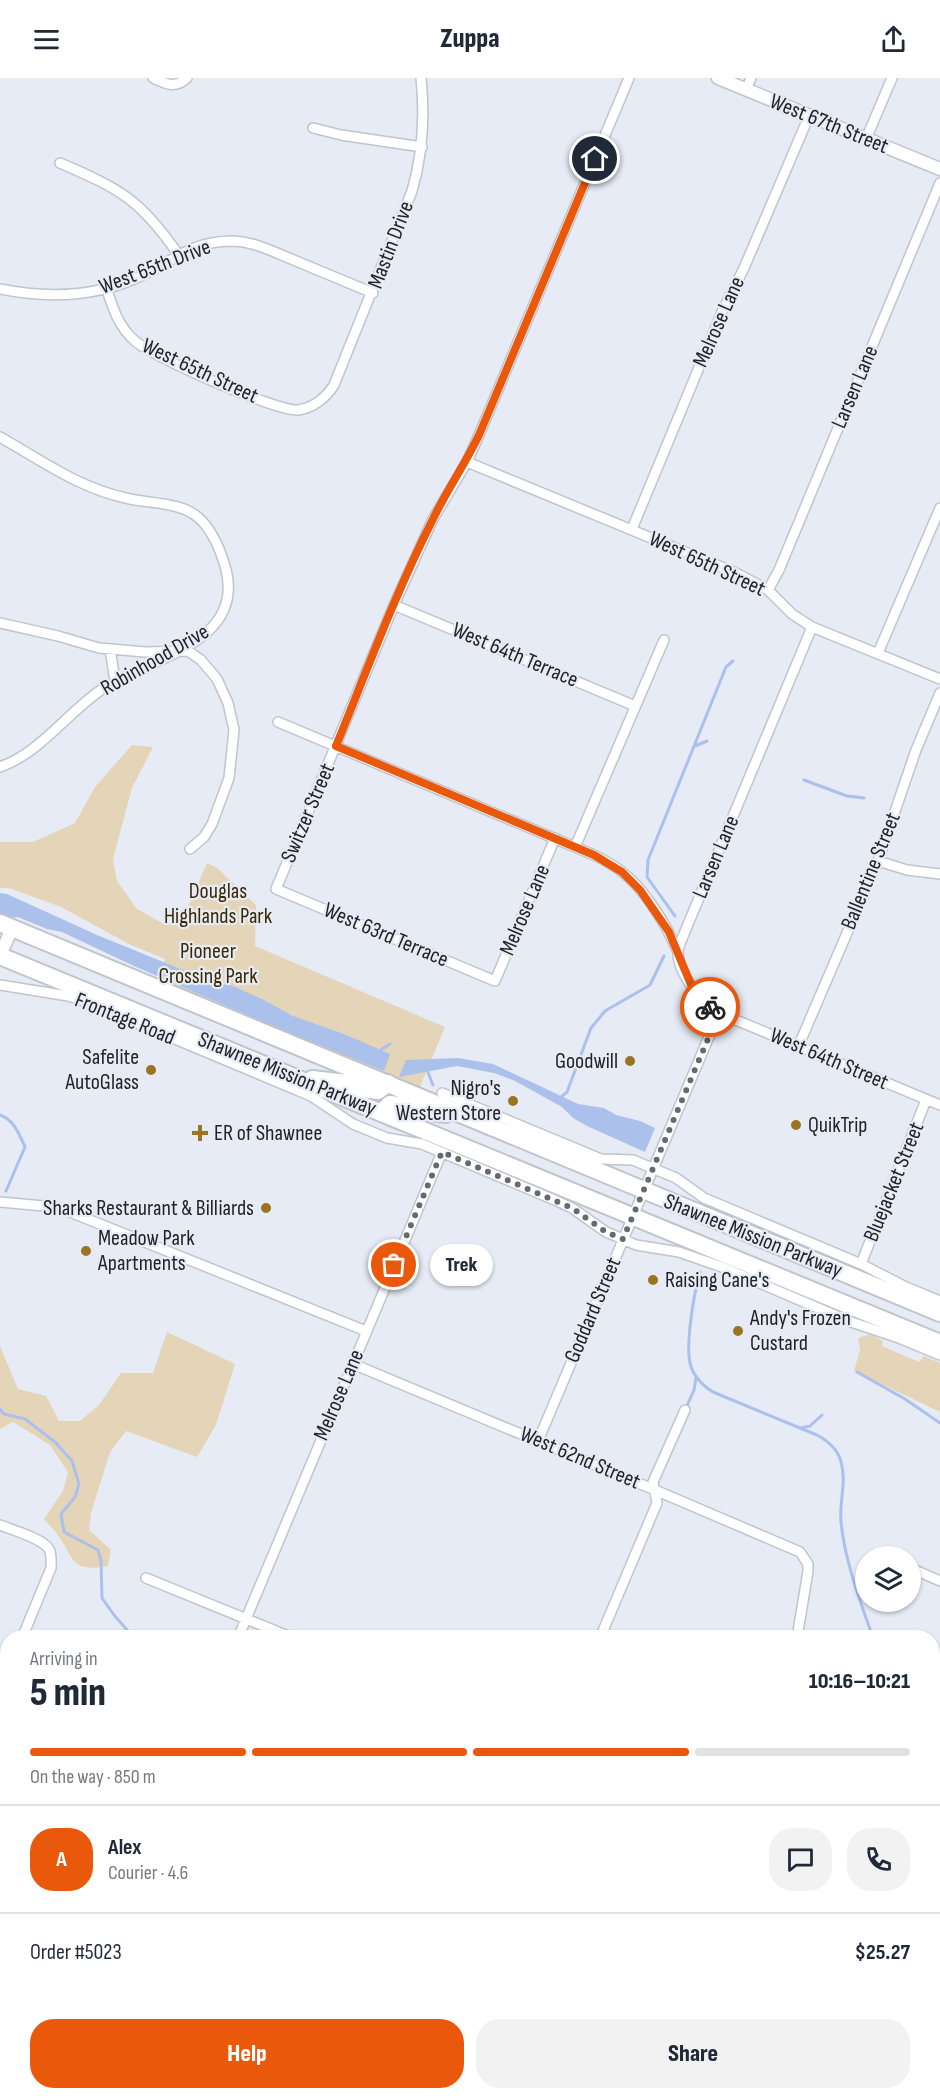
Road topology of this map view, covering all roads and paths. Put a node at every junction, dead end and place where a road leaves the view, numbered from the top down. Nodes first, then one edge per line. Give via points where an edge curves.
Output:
1 (153, 78) edge
2 (421, 78) edge
3 (628, 78) edge
4 (718, 78) edge
5 (891, 78) edge
6 (185, 80) edge
7 (748, 84) edge
8 (809, 116) junction
9 (313, 128) dead end
10 (866, 139) junction
11 (422, 147) junction
12 (60, 163) dead end
13 (940, 170) edge
14 (940, 183) edge
15 (178, 254) junction
16 (0, 289) edge
17 (106, 290) junction
18 (373, 293) junction
19 (321, 400) joint
20 (0, 437) edge
21 (467, 462) junction
22 (940, 508) edge
23 (632, 529) junction
24 (768, 590) junction
25 (394, 605) junction
26 (0, 623) edge
27 (812, 627) junction
28 (664, 640) dead end
29 (110, 649) junction
30 (178, 650) junction
31 (878, 653) junction
32 (940, 679) edge
33 (115, 681) junction
34 (940, 693) edge
35 (635, 706) junction
36 (278, 722) dead end
37 (336, 746) junction
38 (0, 767) edge
39 (555, 838) junction
40 (575, 847) junction
41 (190, 849) dead end
42 (878, 861) junction
43 (940, 874) edge
44 (276, 889) joint
45 (6, 926) edge
46 (678, 952) junction
47 (0, 956) edge
48 (495, 981) joint
49 (0, 985) edge
50 (719, 1013) junction
51 (798, 1047) junction
52 (292, 1077) junction
53 (388, 1083) junction
54 (442, 1093) joint
55 (414, 1094) junction
56 (926, 1100) junction
57 (940, 1105) edge
58 (381, 1113) junction
59 (465, 1116) junction
60 (373, 1132) junction
61 (442, 1152) junction
62 (654, 1168) junction
63 (644, 1191) junction
64 (0, 1202) edge
65 (634, 1216) junction
66 (623, 1239) junction
67 (861, 1264) junction
68 (940, 1301) edge
69 (940, 1313) edge
70 (366, 1331) junction
71 (940, 1343) edge
72 (940, 1355) edge
73 (352, 1364) junction
74 (685, 1410) dead end
75 (538, 1441) junction
76 (655, 1490) junction
77 (0, 1525) edge
78 (921, 1573) edge
79 (146, 1578) dead end
80 (940, 1581) edge
81 (246, 1618) junction
82 (25, 1630) edge
83 (241, 1630) edge
84 (274, 1630) edge
85 (603, 1630) edge
86 (798, 1630) edge

1 - 6 street via 170,85
2 - 11 street, Mastin Drive
3 - 21 street, Switzer Street
4 - 7 street, West 67th Street
5 - 10 street
7 - 8 street, West 67th Street
8 - 10 street, West 67th Street
8 - 23 street, Melrose Lane
9 - 11 street
10 - 13 street, West 67th Street
11 - 18 street, Mastin Drive via 412,191
12 - 15 street via 100,180 135,202
14 - 24 street, Larsen Lane
15 - 17 street, West 65th Drive via 141,276
15 - 18 street, West 65th Drive via 213,243 254,244
16 - 17 street, West 65th Drive via 50,295
17 - 19 street, West 65th Street via 123,328 154,354 285,409 309,407
18 - 19 street, Mastin Drive via 334,385
20 - 30 street, Robinhood Drive via 83,485 188,510 208,528 228,578 226,608 211,629
21 - 23 street, West 65th Street
21 - 25 street, Switzer Street via 433,519
22 - 31 street
23 - 24 street, West 65th Street
24 - 27 street, West 65th Street
25 - 35 street, West 64th Terrace
25 - 37 street, Switzer Street
26 - 29 street
27 - 31 street, West 65th Street
27 - 46 street, Larsen Lane
28 - 35 street, Melrose Lane
29 - 30 street
29 - 33 street
30 - 33 street, Robinhood Drive
30 - 41 street via 188,651 201,660 217,679 234,730 224,794 204,837
31 - 32 street, West 65th Street
33 - 38 street, Robinhood Drive via 23,756
34 - 42 street, Ballentine Street
35 - 40 street, Melrose Lane
36 - 37 street
37 - 39 street
37 - 44 street, Switzer Street
39 - 40 street
39 - 48 street, Melrose Lane
40 - 46 street via 613,865 633,881 669,932
42 - 43 street
42 - 51 street, Ballentine Street
44 - 48 street, West 63rd Terrace
45 - 47 street
45 - 53 highway, Shawnee Mission Parkway
46 - 50 street via 692,987
47 - 52 highway, Shawnee Mission Parkway
49 - 60 street, Frontage Road via 84,1001 311,1096 342,1118
50 - 51 street, West 64th Street
50 - 62 street, Goddard Street
51 - 56 street, West 64th Street
52 - 53 highway via 378,1091
52 - 58 highway, Shawnee Mission Parkway
53 - 55 highway, Shawnee Mission Parkway
54 - 55 highway
54 - 62 street via 601,1159 625,1158
55 - 59 highway, Shawnee Mission Parkway
56 - 57 street, West 64th Street
56 - 67 street, Bluejacket Street
58 - 59 highway via 390,1104
58 - 60 street
58 - 65 highway, Shawnee Mission Parkway
59 - 63 highway, Shawnee Mission Parkway
60 - 61 street, Frontage Road
61 - 66 street, Frontage Road via 572,1208
61 - 70 street, Melrose Lane
62 - 63 street, Goddard Street
62 - 67 street via 704,1198
63 - 65 street, Goddard Street
63 - 69 highway, Shawnee Mission Parkway
64 - 70 street via 65,1210
65 - 66 street, Goddard Street
65 - 71 highway, Shawnee Mission Parkway
66 - 72 street, Frontage Road via 679,1252
66 - 75 street, Goddard Street
67 - 68 street
70 - 73 street, Melrose Lane
73 - 75 street, West 62nd Street
73 - 81 street, Melrose Lane
74 - 76 street via 653,1482
75 - 76 street, West 62nd Street
76 - 85 street via 657,1503
76 - 86 street, West 62nd Street via 800,1552 808,1571
77 - 82 street via 40,1541 51,1558 51,1568
78 - 80 street
79 - 81 street
81 - 83 street, Melrose Lane
81 - 84 street

